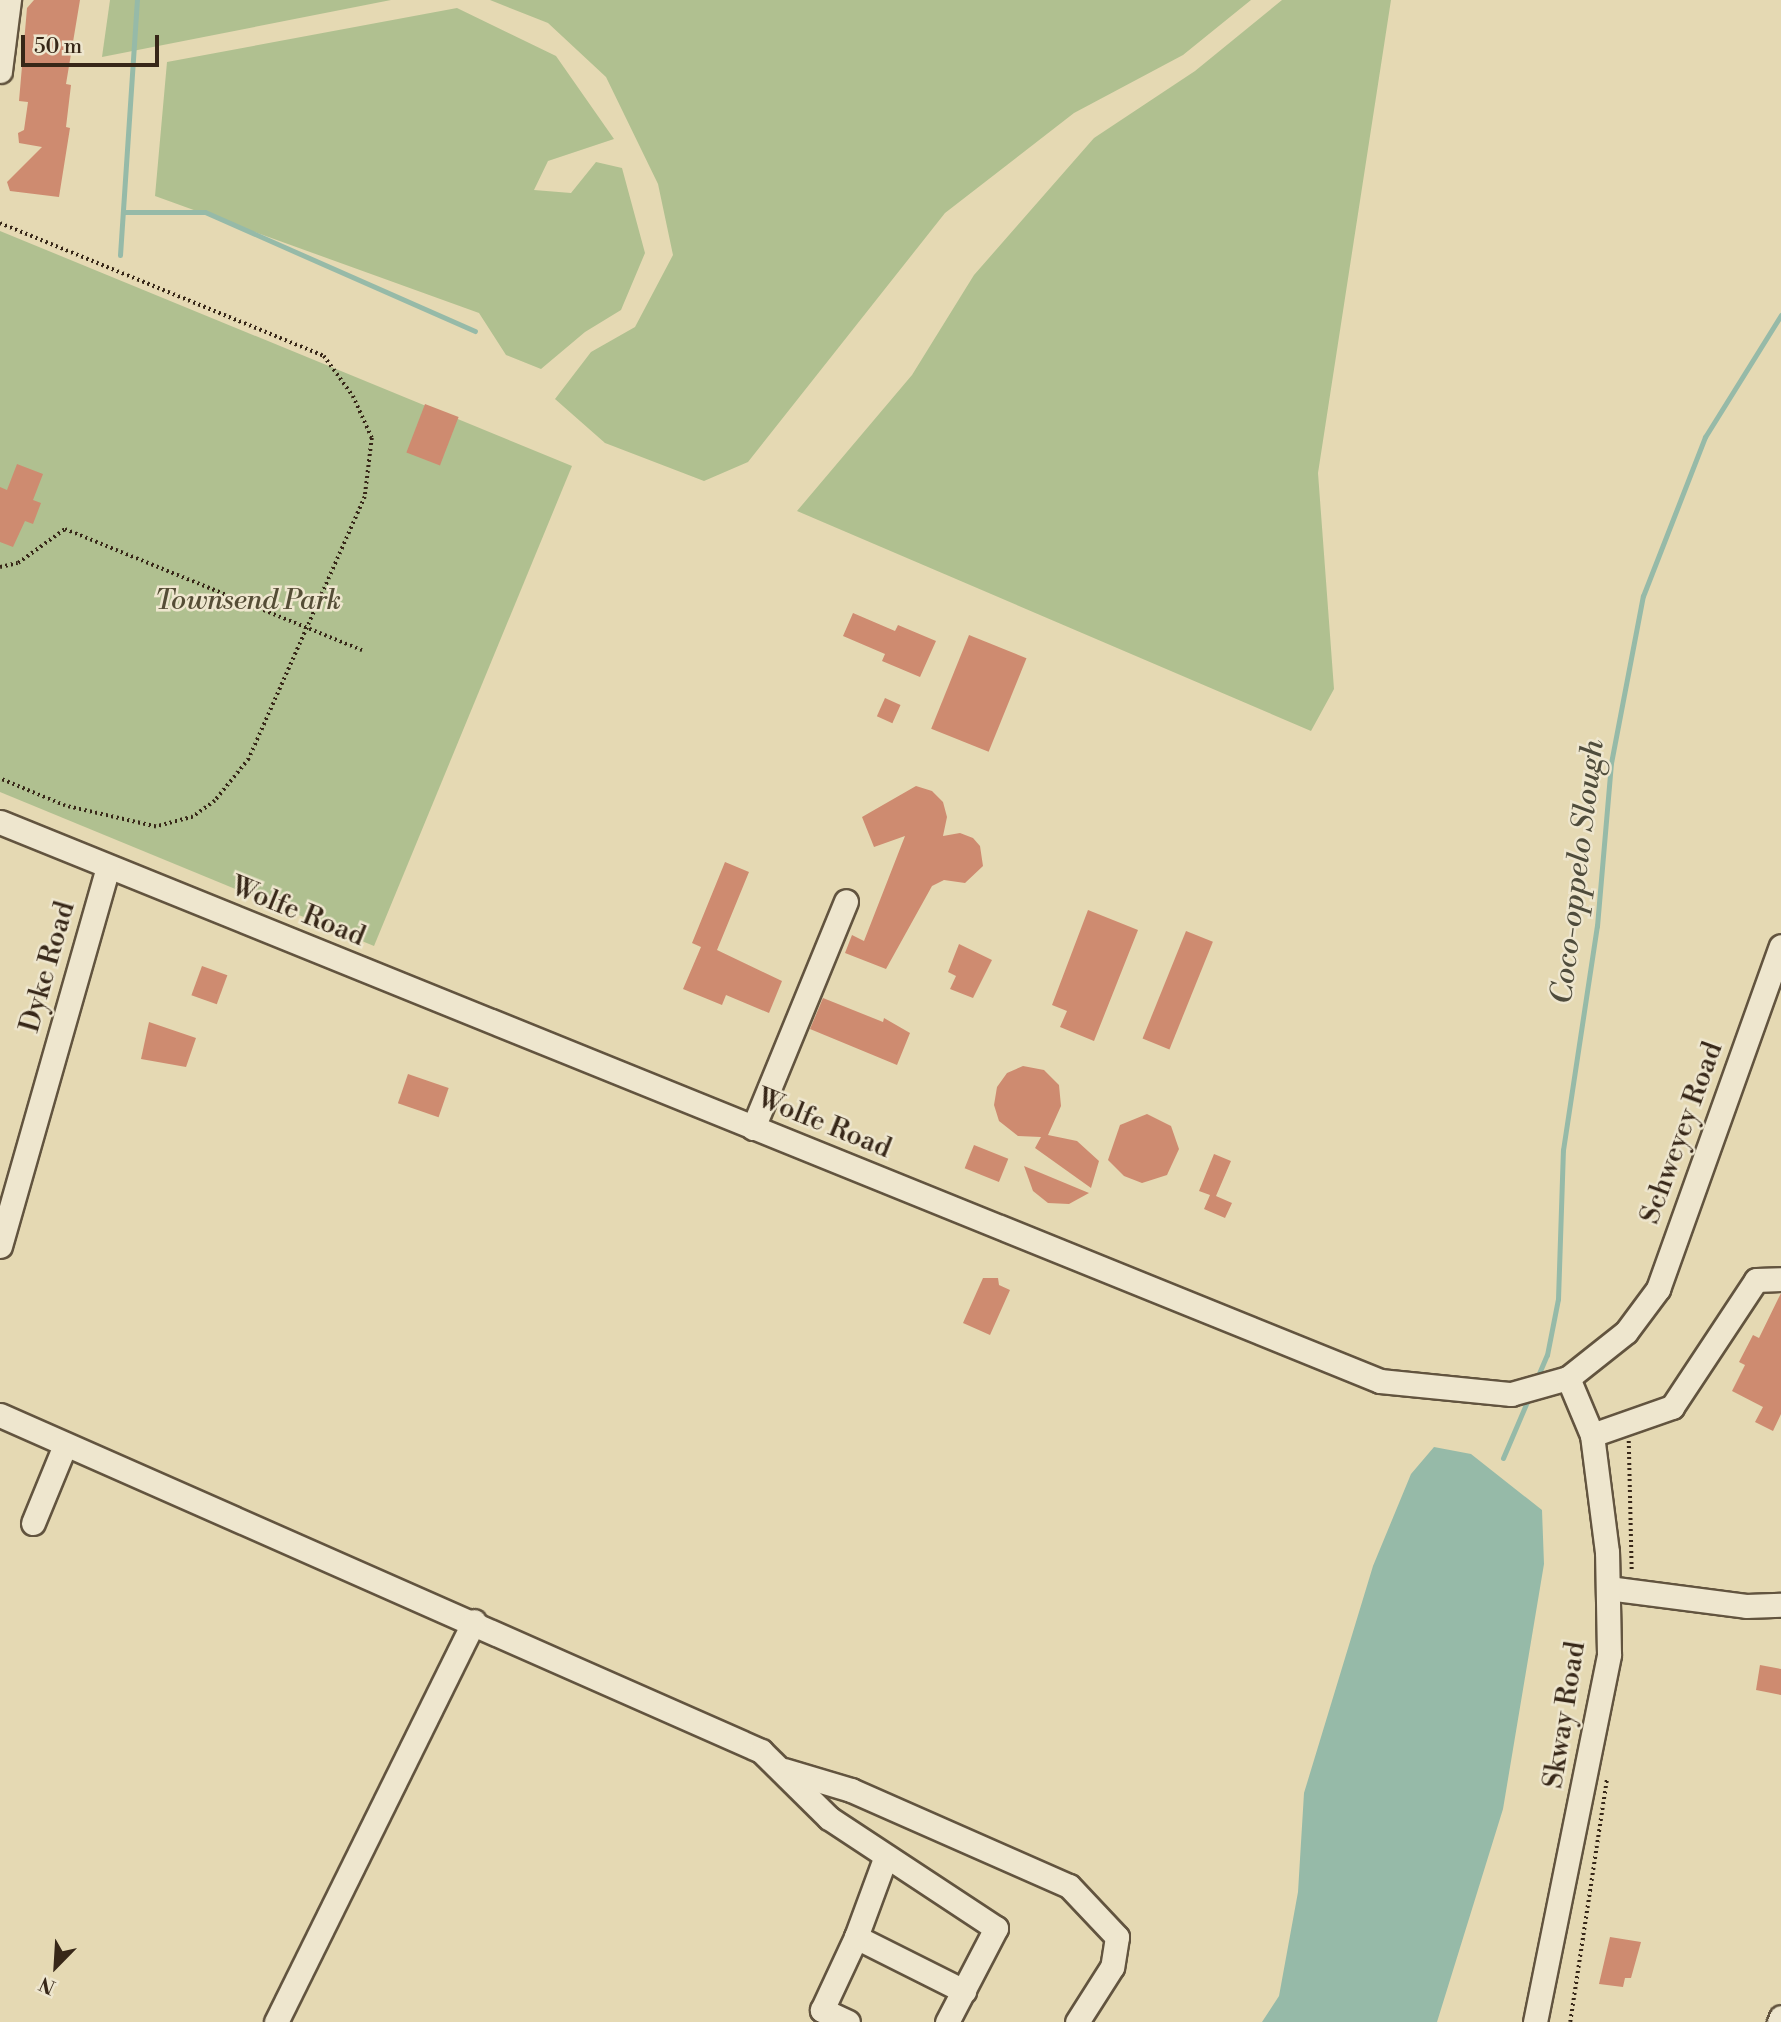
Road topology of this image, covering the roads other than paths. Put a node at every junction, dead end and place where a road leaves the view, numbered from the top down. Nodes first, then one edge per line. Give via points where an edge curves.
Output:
1 (9, 0) edge
2 (0, 71) edge
3 (0, 822) edge
4 (108, 867) junction
5 (846, 901) dead end
6 (1781, 946) edge
7 (753, 1128) junction
8 (0, 1245) edge
9 (1781, 1279) edge
10 (1626, 1332) joint
11 (1568, 1378) junction
12 (0, 1415) edge
13 (1592, 1436) junction
14 (65, 1446) junction
15 (33, 1522) dead end
16 (1608, 1588) junction
17 (1781, 1605) edge
18 (474, 1621) junction
19 (778, 1768) junction
20 (886, 1856) junction
21 (856, 1937) junction
22 (964, 1992) junction
23 (1781, 2017) edge
24 (276, 2022) edge
25 (848, 2022) edge
26 (947, 2022) edge
27 (1077, 2022) edge
28 (1535, 2022) edge
29 (1779, 2022) edge

1 - 2 street
3 - 4 street, Wolfe Road
4 - 7 street, Wolfe Road
4 - 8 street, Dyke Road
5 - 7 street
6 - 10 street, Schweyey Road via 1658,1289
7 - 11 street, Wolfe Road via 1380,1381 1511,1394
9 - 13 street via 1756,1280 1672,1407
10 - 11 street, Wolfe Road
11 - 13 street, Skway Road
12 - 14 street
13 - 16 street, Skway Road
14 - 15 street
14 - 18 street
16 - 17 street via 1746,1606
16 - 28 street, Skway Road via 1609,1654
18 - 19 street via 761,1751
18 - 24 street
19 - 20 street via 830,1818
19 - 27 street via 851,1790 1069,1886 1117,1937 1112,1967
20 - 21 street
20 - 22 street via 996,1928
21 - 22 street
21 - 25 street via 822,2010
22 - 26 street
23 - 29 street

